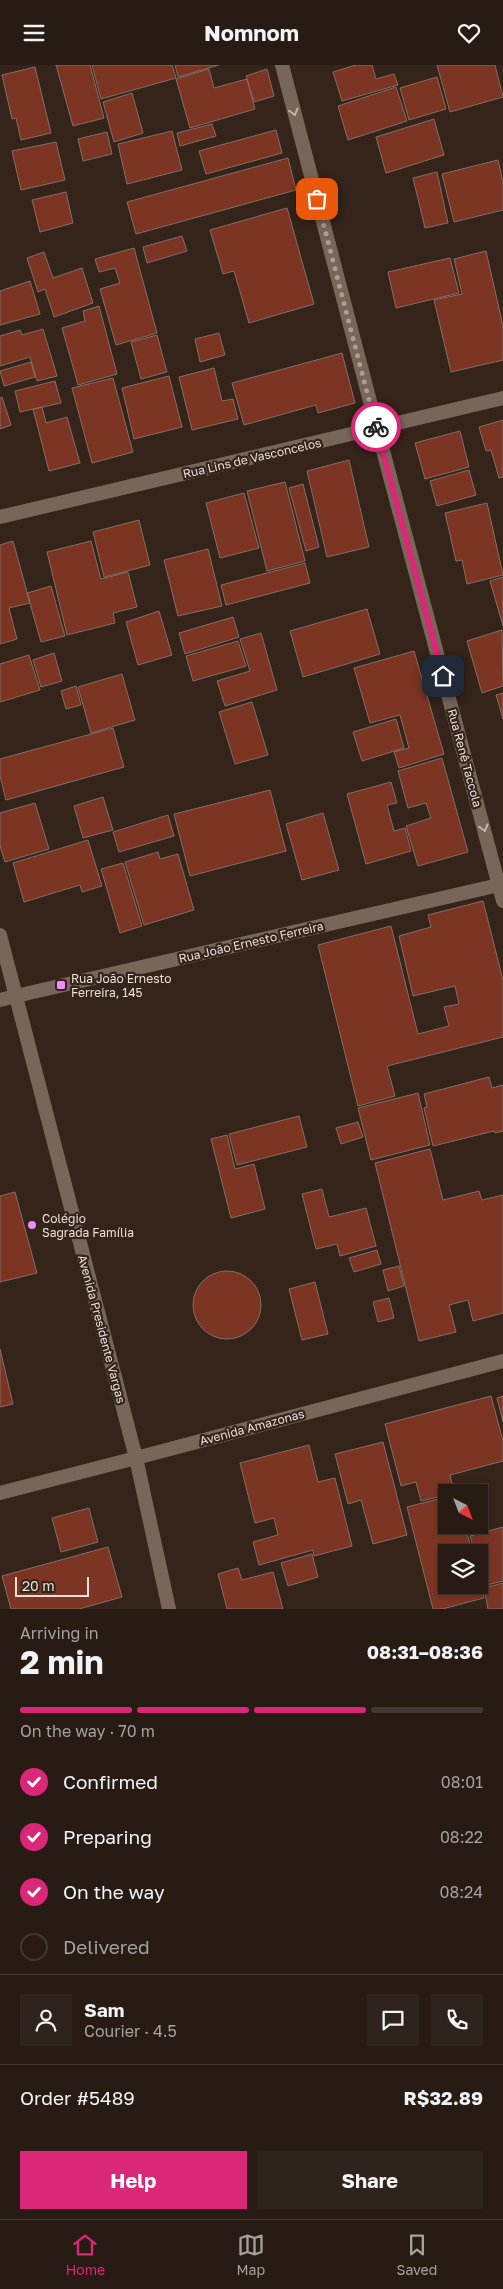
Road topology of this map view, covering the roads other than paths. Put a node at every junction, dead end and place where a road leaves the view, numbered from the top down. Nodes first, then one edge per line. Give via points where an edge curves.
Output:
1 (282, 65) edge
2 (503, 399) edge
3 (376, 428) junction
4 (0, 517) edge
5 (501, 885) edge
6 (503, 901) edge
7 (0, 935) edge
8 (16, 996) junction
9 (0, 999) edge
10 (503, 1361) edge
11 (136, 1457) junction
12 (0, 1493) edge
13 (169, 1609) edge

1 -> 3 street, Rua Renê Taccola
2 - 3 street, Rua Lins de Vasconcelos
3 - 4 street, Rua Lins de Vasconcelos
3 -> 5 street, Rua Renê Taccola
5 - 6 street, Rua Renê Taccola
5 - 8 street, Rua João Ernesto Ferreira
7 - 8 street, Avenida Presidente Vargas
8 - 9 street, Rua João Ernesto Ferreira
8 - 11 street, Avenida Presidente Vargas
10 - 11 street, Avenida Amazonas
11 - 12 street, Avenida Amazonas
11 - 13 street, Avenida Presidente Vargas

